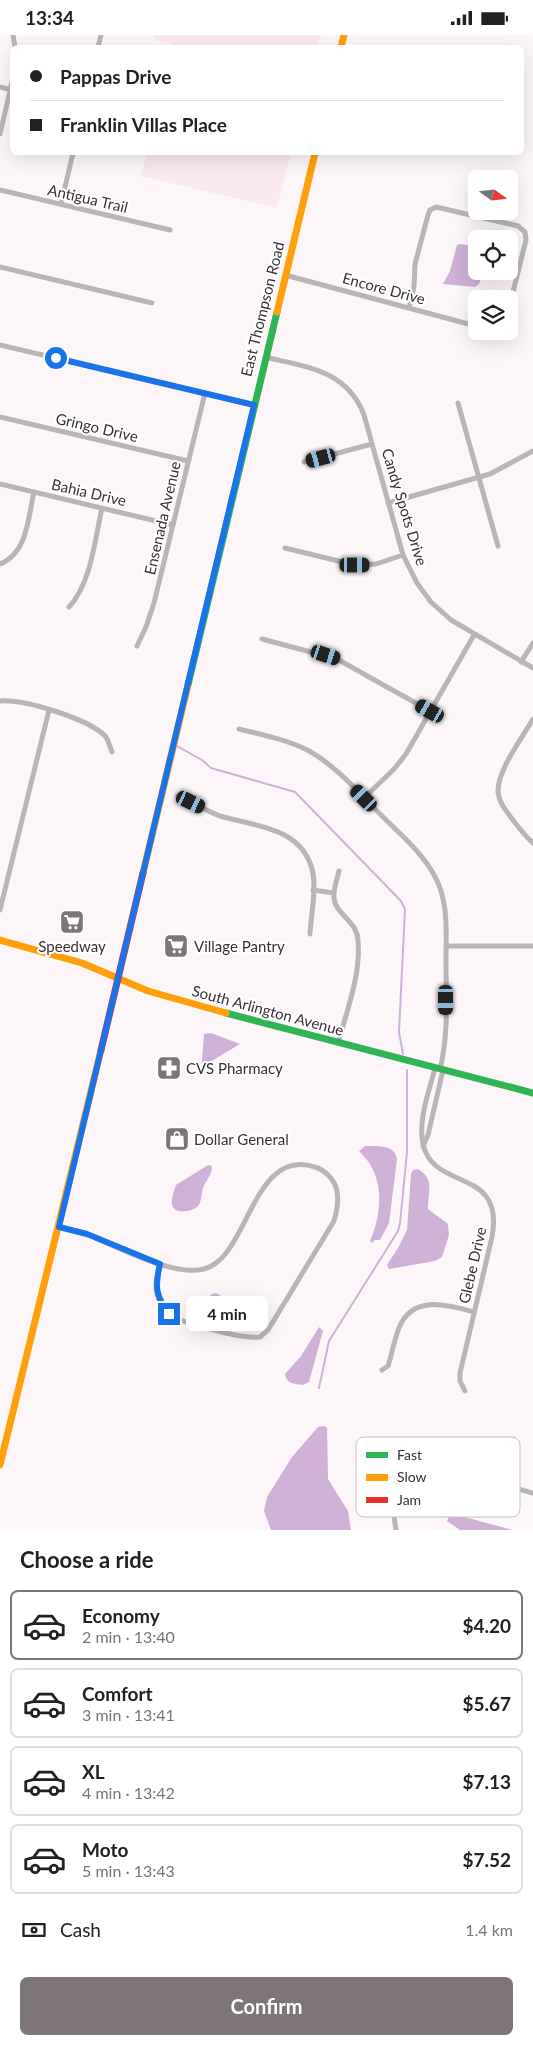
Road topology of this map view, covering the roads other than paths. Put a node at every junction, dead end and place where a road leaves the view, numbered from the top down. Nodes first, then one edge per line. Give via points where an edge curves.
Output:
1 (10, 94) edge
2 (0, 134) edge
3 (73, 155) edge
4 (315, 155) edge
5 (0, 189) edge
6 (61, 204) junction
7 (170, 230) dead end
8 (0, 267) edge
9 (285, 275) junction
10 (514, 290) edge
11 (152, 303) dead end
12 (409, 308) junction
13 (468, 324) edge
14 (0, 345) edge
15 (265, 357) junction
16 (205, 393) junction
17 (458, 403) dead end
18 (254, 405) junction
19 (0, 417) edge
20 (372, 444) junction
21 (533, 451) edge
22 (188, 461) junction
23 (304, 462) dead end
24 (479, 477) junction
25 (0, 484) edge
26 (34, 492) junction
27 (388, 503) junction
28 (102, 508) junction
29 (173, 525) junction
30 (498, 546) dead end
31 (285, 548) dead end
32 (404, 555) junction
33 (0, 564) edge
34 (70, 607) dead end
35 (474, 635) junction
36 (262, 639) dead end
37 (533, 643) edge
38 (137, 646) dead end
39 (521, 662) junction
40 (533, 668) edge
41 (0, 701) edge
42 (49, 710) junction
43 (430, 711) junction
44 (533, 719) edge
45 (239, 729) dead end
46 (112, 752) dead end
47 (178, 796) dead end
48 (364, 798) junction
49 (533, 843) edge
50 (339, 871) dead end
51 (313, 891) junction
52 (334, 893) junction
53 (0, 910) edge
54 (310, 934) dead end
55 (0, 940) edge
56 (533, 945) edge
57 (446, 946) junction
58 (118, 977) junction
59 (338, 1043) junction
60 (440, 1069) junction
61 (533, 1093) edge
62 (423, 1146) junction
63 (59, 1227) junction
64 (160, 1264) junction
65 (474, 1312) junction
66 (382, 1370) dead end
67 (465, 1391) dead end
68 (0, 1465) edge
69 (520, 1489) edge
70 (533, 1493) edge
71 (394, 1517) edge
72 (396, 1530) edge

1 - 2 street
3 - 6 street
4 - 9 main road, East Thompson Road
5 - 6 street, Antigua Trail
6 - 7 street, Antigua Trail
8 - 11 street
9 - 12 street, Encore Drive
9 - 15 main road, East Thompson Road
10 - 12 street via 526,240 525,232 518,226 440,207 432,208 416,264
12 - 13 street, Encore Drive
14 - 16 street
15 - 18 main road, East Thompson Road
15 - 20 street, Candy Spots Drive via 324,373 342,383 361,408
16 - 18 street
16 - 22 street, Ensenada Avenue
17 - 24 street
18 - 58 main road, East Thompson Road
19 - 22 street, Gringo Drive
20 - 23 street
20 - 27 street, Candy Spots Drive
21 - 24 street
22 - 29 street, Ensenada Avenue
24 - 27 street
24 - 30 street
25 - 26 street, Bahia Drive
26 - 28 street, Bahia Drive
26 - 33 street via 21,546 13,557
27 - 32 street, Candy Spots Drive
28 - 29 street, Bahia Drive
28 - 34 street via 84,584
29 - 38 street, Ensenada Avenue via 152,613
31 - 32 street via 355,565 376,564
32 - 35 street, Candy Spots Drive via 417,583 431,602
35 - 39 street, Candy Spots Drive
35 - 43 street
36 - 43 street via 337,659
37 - 39 street
39 - 40 street, Candy Spots Drive
41 - 42 street
42 - 46 street via 91,726 105,737
42 - 53 street
43 - 48 street via 406,754
44 - 49 street via 503,771 498,792 506,810
45 - 48 street via 286,741 310,752 332,767
47 - 51 street via 218,815 275,830 292,839 310,865
48 - 57 street via 436,877 444,905
50 - 52 street
51 - 52 street
51 - 54 street
52 - 59 street via 337,907 353,924 358,939 356,975
55 - 58 main road, South Arlington Avenue via 82,963
56 - 57 street
57 - 60 street via 446,1035
58 - 59 main road, South Arlington Avenue via 168,998
58 - 63 main road, East Thompson Road
59 - 60 main road, South Arlington Avenue
60 - 61 main road, South Arlington Avenue
60 - 62 street via 428,1135
60 - 62 street via 423,1115
62 - 65 street, Glebe Drive via 440,1169 482,1191 491,1204 494,1228
63 - 64 street via 87,1234
63 - 68 main road, East Thompson Road
64 - 64 street via 194,1271 216,1263 226,1253 268,1182 278,1171 290,1165 305,1164 318,1168 330,1176 337,1189 338,1207 334,1221 268,1330 260,1337 240,1336 188,1324 169,1314 161,1303 156,1283
65 - 66 street via 442,1304 417,1308 399,1327 388,1366
65 - 67 street, Glebe Drive via 460,1373
69 - 70 street
71 - 72 street

